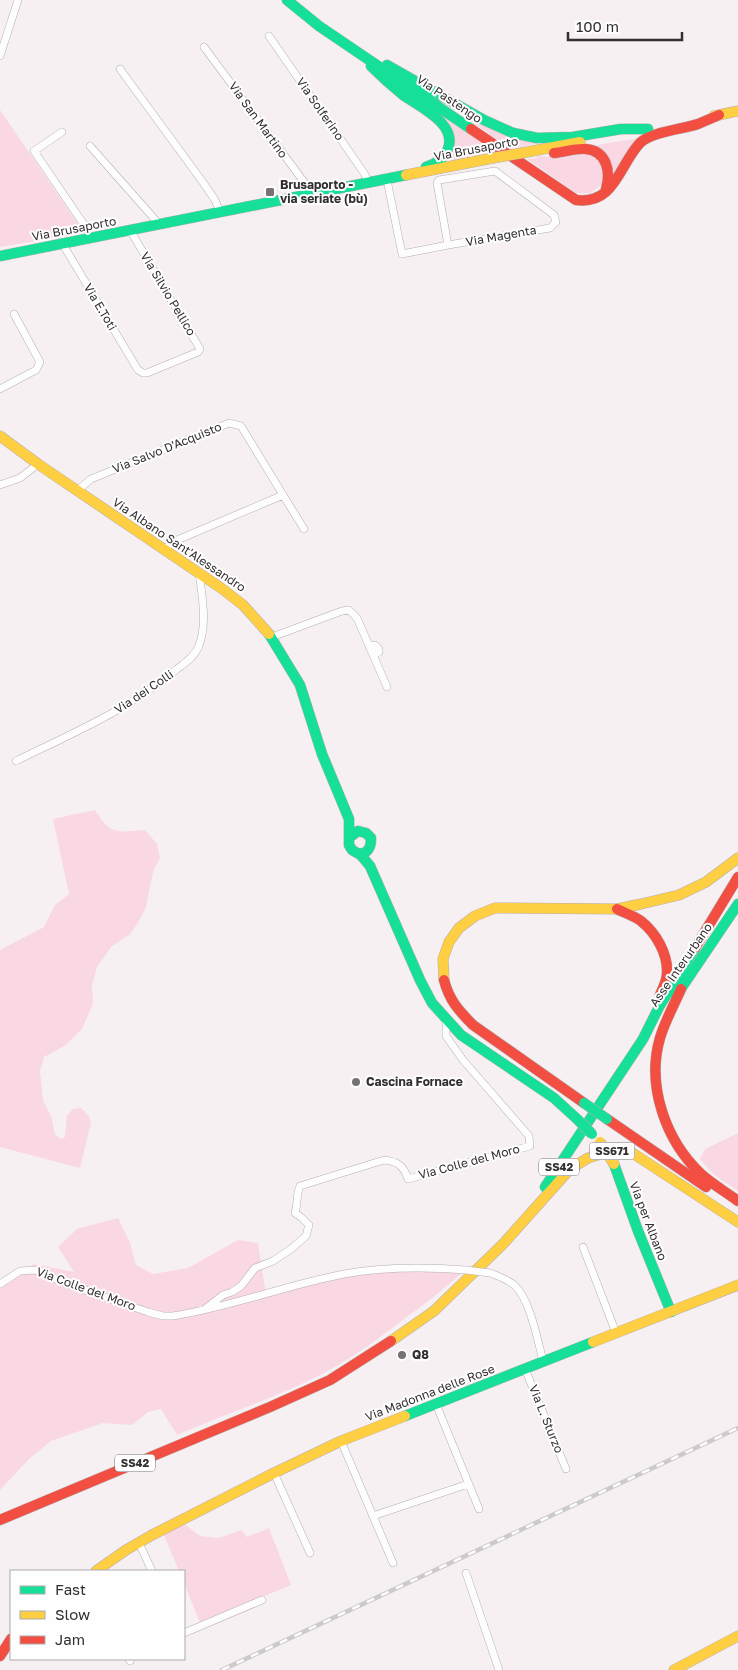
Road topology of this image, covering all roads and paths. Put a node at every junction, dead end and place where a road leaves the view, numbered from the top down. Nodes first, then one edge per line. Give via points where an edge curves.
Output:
1 (18, 0) edge
2 (287, 0) edge
3 (269, 36) dead end
4 (204, 47) dead end
5 (356, 51) junction
6 (0, 56) edge
7 (120, 70) dead end
8 (738, 111) edge
9 (719, 115) junction
10 (648, 129) junction
11 (62, 132) dead end
12 (90, 146) dead end
13 (525, 152) junction
14 (391, 179) junction
15 (369, 184) junction
16 (603, 194) junction
17 (308, 195) junction
18 (220, 212) junction
19 (159, 224) junction
20 (130, 230) junction
21 (89, 238) junction
22 (62, 243) junction
23 (448, 245) junction
24 (0, 256) edge
25 (14, 314) dead end
26 (138, 370) joint
27 (0, 388) edge
28 (0, 436) edge
29 (38, 464) junction
30 (0, 485) edge
31 (77, 491) junction
32 (283, 495) junction
33 (304, 529) dead end
34 (164, 549) junction
35 (199, 572) junction
36 (272, 636) junction
37 (387, 687) dead end
38 (16, 761) dead end
39 (349, 819) junction
40 (363, 831) junction
41 (350, 837) junction
42 (370, 849) junction
43 (360, 854) junction
44 (738, 858) edge
45 (370, 866) junction
46 (738, 877) edge
47 (738, 904) edge
48 (616, 909) junction
49 (681, 989) junction
50 (446, 1020) junction
51 (642, 1039) junction
52 (612, 1088) junction
53 (738, 1200) edge
54 (738, 1210) edge
55 (738, 1222) edge
56 (503, 1244) junction
57 (583, 1247) dead end
58 (0, 1284) edge
59 (738, 1285) edge
60 (205, 1310) junction
61 (671, 1312) junction
62 (616, 1333) junction
63 (543, 1361) junction
64 (525, 1369) junction
65 (436, 1404) junction
66 (341, 1441) junction
67 (566, 1469) dead end
68 (274, 1473) junction
69 (468, 1484) junction
70 (479, 1509) dead end
71 (373, 1516) junction
72 (0, 1520) edge
73 (139, 1543) junction
74 (310, 1553) dead end
75 (393, 1563) dead end
76 (97, 1570) edge
77 (152, 1570) edge
78 (466, 1573) dead end
79 (262, 1600) dead end
80 (185, 1633) edge
81 (738, 1636) edge
82 (10, 1640) edge
83 (0, 1656) edge
84 (499, 1670) edge
85 (674, 1670) edge

1 - 6 street
2 - 5 main road, Via Pastengo
3 - 15 street, Via Solferino via 364,172
4 - 17 street, Via San Martino via 307,186
5 - 10 main road via 513,133 537,138
5 - 14 main road via 383,79 432,115 449,133 450,146 436,164
5 - 16 main road, Via Pastengo via 576,200 592,200
7 - 18 street via 202,181
8 - 9 main road, Via Brusaporto
9 - 10 main road, Via Brusaporto
9 - 16 main road via 641,142
10 - 13 main road, Via Brusaporto
11 - 21 street via 34,151 80,216
12 - 19 street
13 - 14 main road, Via Brusaporto, bridge
13 - 16 main road via 595,151 605,160 609,172
14 - 15 main road, Via Brusaporto
14 - 23 street, Via Magenta via 402,254
15 - 17 main road, Via Brusaporto
17 - 18 main road, Via Brusaporto
18 - 19 main road, Via Brusaporto
19 - 20 main road, Via Brusaporto
20 - 21 main road, Via Brusaporto
20 - 26 street, Via Silvio Pellico via 200,349 147,373
21 - 22 main road, Via Brusaporto
22 - 24 main road, Via Brusaporto
22 - 26 street, Via E.Toti
23 - 23 street, Via Magenta via 550,228 556,219 495,171 439,180 437,187
25 - 27 street via 40,362 36,370
28 - 29 main road, Via Albano Sant'Alessandro
29 - 30 street via 20,478
29 - 31 main road, Via Albano Sant'Alessandro
31 - 32 street, Via Salvo D'Acquisto via 91,479 229,423 241,426 246,432
31 - 34 main road, Via Albano Sant'Alessandro
32 - 33 street, Via Salvo D'Acquisto
32 - 34 street via 175,541
34 - 35 main road, Via Albano Sant'Alessandro
35 - 36 main road, Via Albano Sant'Alessandro via 243,604
35 - 38 street, Via dei Colli via 203,635 193,656 124,708
36 - 37 street via 349,610 357,618
36 - 39 main road, Via Albano Sant'Alessandro via 300,685 322,754
39 - 40 main road, Via Albano Sant'Alessandro
39 - 41 main road, Via Albano Sant'Alessandro
40 - 41 main road
40 - 42 main road via 371,838
41 - 43 main road via 349,845
42 - 43 main road
42 - 45 main road
43 - 45 main road
44 - 48 main road, SS671 via 706,882 679,895
45 - 50 main road via 420,980
46 - 51 main road, SS42
47 - 49 main road, Asse Interurbano
48 - 52 main road via 640,920 653,933 663,952 666,980 655,1006 612,1074
48 - 54 main road, SS671, bridge via 506,907 484,911 456,930 448,942 444,956 444,981 451,1001 473,1025
49 - 51 main road, Asse Interurbano
49 - 53 main road via 659,1044 656,1084 662,1115 679,1149 701,1174
50 - 60 street, Via Colle del Moro via 446,1036 529,1136 530,1146 408,1179 405,1169 394,1161 384,1160 300,1186 296,1195 296,1213 308,1225 306,1236 273,1261 255,1268 241,1286
50 - 61 main road, Via per Albano, bridge via 460,1035 554,1098 600,1142 614,1164
51 - 52 main road, SS42
52 - 56 main road, SS42
55 - 56 main road, SS671 via 645,1160 634,1154 610,1151 588,1158 570,1169
56 - 72 main road, SS42 via 434,1311 330,1380
57 - 62 street
58 - 60 street, Via Colle del Moro via 20,1271 30,1270 162,1316
59 - 61 main road, Via Madonna delle Rose
60 - 63 street, Via Colle del Moro, bridge via 346,1274 394,1268 490,1273 515,1286 523,1296
61 - 62 main road, Via Madonna delle Rose
62 - 63 main road, Via Madonna delle Rose
63 - 64 main road, Via Madonna delle Rose
64 - 65 main road, Via Madonna delle Rose
64 - 67 street, Via L. Sturzo
65 - 66 main road, Via Madonna delle Rose
65 - 69 street
66 - 68 main road, Via Madonna delle Rose
66 - 71 street
68 - 73 main road, Via Madonna delle Rose
68 - 74 street
69 - 70 street
69 - 71 street
71 - 75 street
73 - 76 main road, Via Madonna delle Rose
73 - 77 street
78 - 84 street
79 - 80 street
81 - 85 main road
82 - 83 main road

